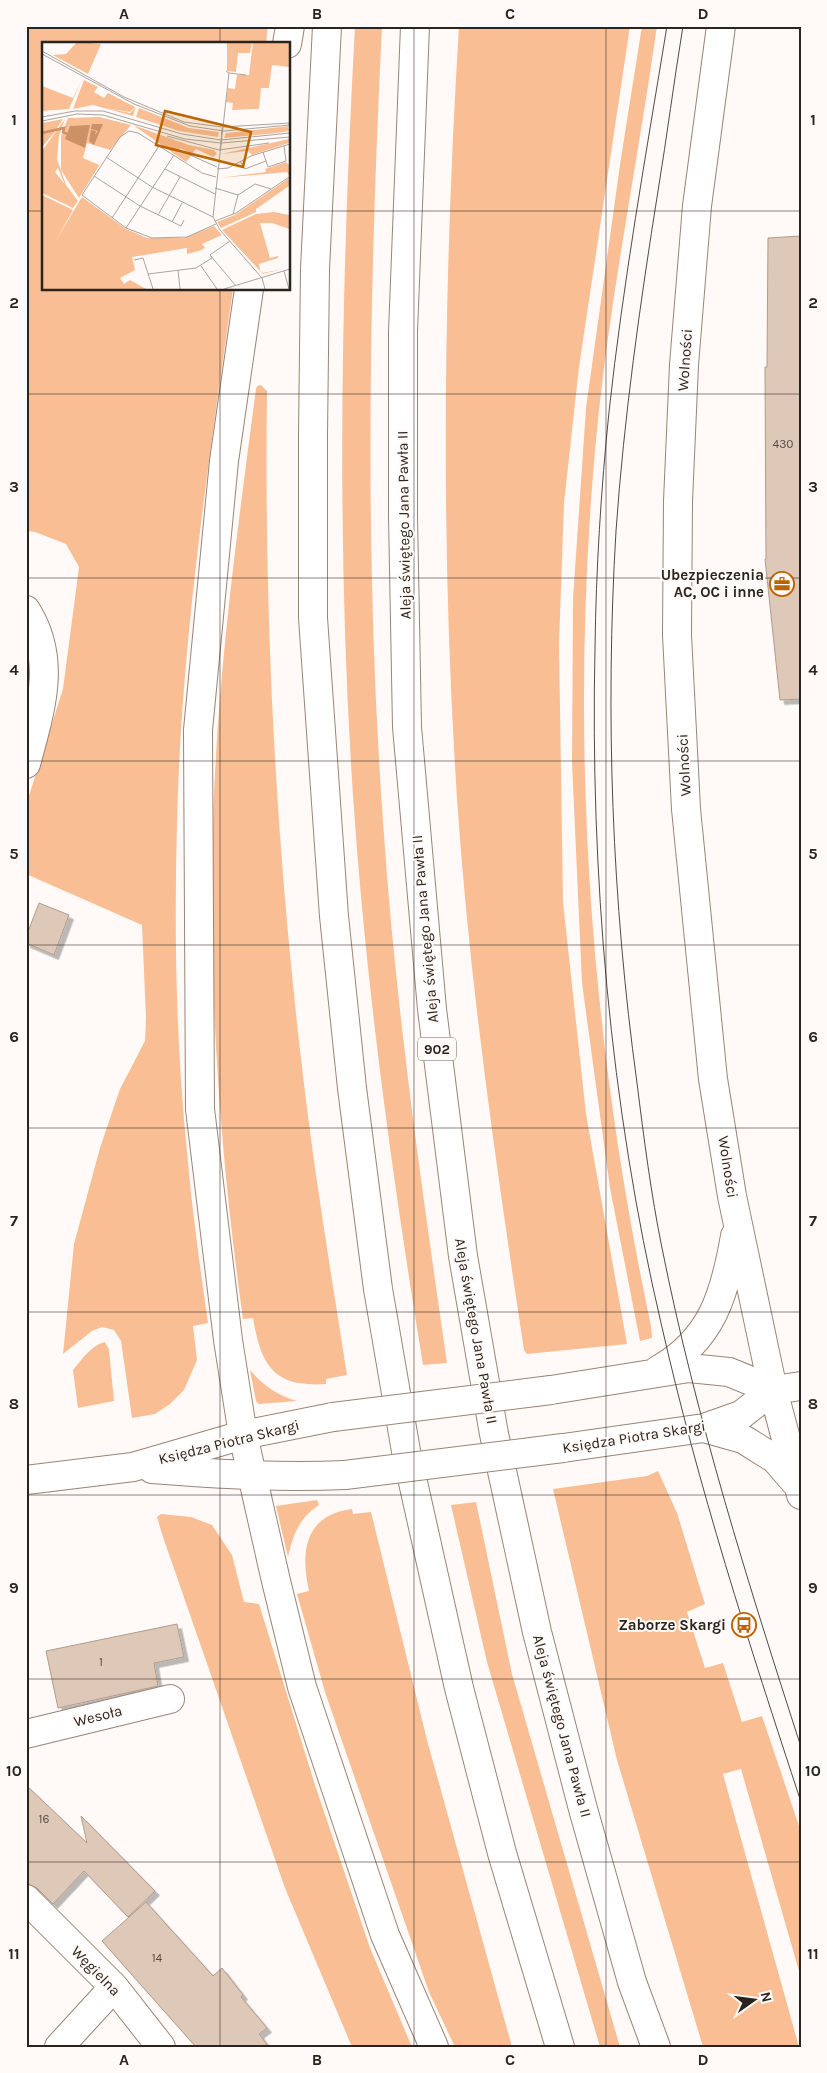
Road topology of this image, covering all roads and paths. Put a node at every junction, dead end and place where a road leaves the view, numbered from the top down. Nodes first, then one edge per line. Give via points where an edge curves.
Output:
1 (290, 26) edge
2 (327, 26) edge
3 (415, 26) edge
4 (721, 26) edge
5 (287, 42) edge
6 (249, 290) edge
7 (26, 610) edge
8 (26, 764) edge
9 (737, 1224) junction
10 (648, 1376) junction
11 (801, 1386) edge
12 (773, 1390) junction
13 (704, 1428) junction
14 (243, 1435) junction
15 (133, 1467) junction
16 (252, 1476) junction
17 (26, 1480) edge
18 (800, 1491) edge
19 (170, 1699) dead end
20 (26, 1734) edge
21 (26, 1899) edge
22 (114, 1987) junction
23 (59, 2047) edge
24 (161, 2047) edge
25 (434, 2047) edge
26 (560, 2047) edge
27 (656, 2047) edge

1 - 5 main road
2 - 26 main road via 315,269 314,618 334,916 352,1088 378,1289 406,1451 459,1688 504,1862
3 - 27 main road, Aleja świętego Jana Pawła II / 902 via 404,332 403,516 407,726 432,1009 463,1256 496,1444 537,1632 581,1800 632,1982
4 - 9 main road, Wolności via 697,206 684,365 677,635 686,808 713,1079
6 - 14 main road via 224,461 198,730 200,1109
7 - 8 main road via 35,624 45,661 41,706
9 - 10 main road via 728,1277 708,1325 686,1352
9 - 12 main road, Wolności
10 - 12 main road, Księdza Piotra Skargi via 689,1368 729,1372
10 - 14 main road, Księdza Piotra Skargi, bridge via 333,1417
11 - 12 main road
12 - 13 main road, Księdza Piotra Skargi via 741,1415
12 - 18 main road, Wolności
13 - 16 main road, Księdza Piotra Skargi, bridge via 345,1475
13 - 18 main road via 744,1439 775,1458
14 - 15 main road, Księdza Piotra Skargi
14 - 16 main road
15 - 16 main road, Księdza Piotra Skargi
15 - 17 main road, Księdza Piotra Skargi
16 - 25 main road via 302,1687 385,1935
19 - 20 main road, Wesoła
21 - 22 main road, Węgielna
22 - 23 main road
22 - 24 main road, Węgielna

